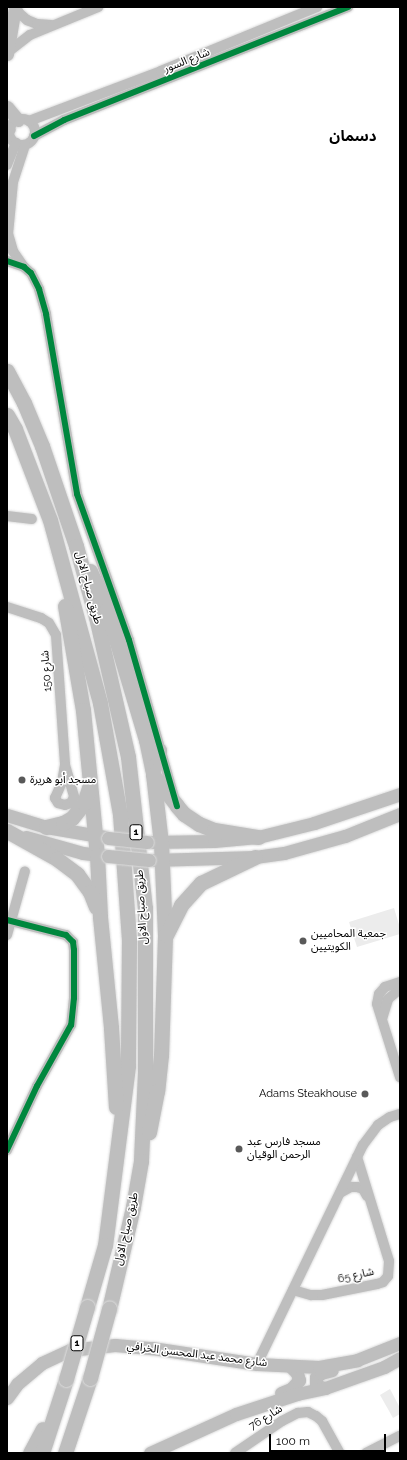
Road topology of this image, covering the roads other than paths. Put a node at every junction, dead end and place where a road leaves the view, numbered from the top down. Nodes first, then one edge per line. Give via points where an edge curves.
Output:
1 (16, 7) edge
2 (98, 7) edge
3 (317, 7) edge
4 (348, 7) edge
5 (53, 25) junction
6 (7, 53) edge
7 (7, 107) edge
8 (16, 125) edge
9 (34, 136) junction
10 (20, 144) junction
11 (7, 165) edge
12 (8, 243) edge
13 (7, 261) edge
14 (24, 267) junction
15 (7, 371) edge
16 (7, 415) edge
17 (7, 516) edge
18 (32, 519) dead end
19 (50, 520) junction
20 (76, 546) junction
21 (7, 608) edge
22 (160, 750) junction
23 (66, 765) dead end
24 (152, 771) junction
25 (90, 784) junction
26 (400, 794) edge
27 (177, 806) junction
28 (400, 814) edge
29 (7, 815) edge
30 (46, 827) junction
31 (7, 831) edge
32 (102, 837) junction
33 (258, 837) junction
34 (154, 842) junction
35 (103, 856) junction
36 (255, 857) junction
37 (156, 860) junction
38 (25, 871) dead end
39 (100, 917) junction
40 (9, 921) edge
41 (7, 935) edge
42 (165, 936) junction
43 (400, 982) edge
44 (400, 989) edge
45 (382, 1019) junction
46 (400, 1077) edge
47 (400, 1114) edge
48 (118, 1140) junction
49 (7, 1150) edge
50 (357, 1157) junction
51 (141, 1161) junction
52 (340, 1193) junction
53 (368, 1198) junction
54 (293, 1290) junction
55 (400, 1343) edge
56 (365, 1358) junction
57 (400, 1358) edge
58 (261, 1364) junction
59 (290, 1366) junction
60 (325, 1388) junction
61 (7, 1398) edge
62 (56, 1406) junction
63 (80, 1410) junction
64 (236, 1414) junction
65 (400, 1436) edge
66 (163, 1448) edge
67 (30, 1453) edge
68 (42, 1453) edge
69 (65, 1453) edge
70 (75, 1453) edge
71 (150, 1453) edge
72 (235, 1453) edge
73 (340, 1453) edge
74 (366, 1453) edge

1 - 5 street via 27,20 37,24
1 - 6 main road
2 - 5 street
3 - 8 street, شارع السور via 161,71
4 - 9 street, شارع السور via 64,120
5 - 6 street via 25,37
7 - 8 main road
8 - 9 street via 34,128
8 - 10 street via 11,138
9 - 10 street, شارع السور
10 - 11 street
10 - 12 street via 13,182
12 - 14 street
13 - 14 street
14 - 22 street via 39,289 46,314 77,494 129,640
15 - 20 highway, طريق صباح الاول / 1 via 42,446
16 - 19 highway, طريق صباح الاول / 1 via 15,429
17 - 18 street
19 - 25 highway via 83,710
19 - 48 highway, طريق صباح الاول / 1 via 100,703 120,814 129,940 128,1066
20 - 24 highway via 94,577 107,609 146,740
20 - 51 highway, طريق صباح الاول / 1 via 96,617 128,757 145,908 145,1072
21 - 23 street, شارع 150 via 41,618 49,623 56,635
22 - 24 highway via 159,761
22 - 27 street
24 - 27 highway
24 - 34 highway
25 - 30 highway via 80,811 72,818
25 - 32 highway
26 - 33 main road via 314,823
27 - 33 highway via 199,824 214,830
28 - 36 main road via 345,836
29 - 30 main road
30 - 32 main road
31 - 35 main road via 37,841
31 - 39 highway via 78,874 90,892
32 - 34 main road, bridge
32 - 35 highway
33 - 34 main road
34 - 37 highway
35 - 37 main road, bridge
35 - 39 highway
36 - 37 main road
36 - 42 highway via 201,883 181,905
37 - 42 highway
38 - 40 street
39 - 48 highway via 111,1028
40 - 41 street
40 - 49 street via 66,935 73,942 74,998 73,1014 67,1034 37,1086
42 - 51 highway via 159,1077 152,1125
43 - 45 street via 389,984 379,994 377,1008
44 - 45 street via 388,998
45 - 46 street
47 - 50 street via 385,1119 374,1128
48 - 62 highway, طريق صباح الاول / 1, bridge via 105,1245
50 - 52 street
50 - 53 street, شارع 65
51 - 63 highway, طريق صباح الاول / 1, bridge via 109,1309
52 - 53 street via 348,1188 357,1187 363,1189
52 - 54 street
53 - 54 street, شارع 65 via 389,1261 390,1270 387,1278 377,1284 322,1296 311,1296
54 - 58 street via 264,1349
55 - 56 main road, شارع محمد عبد المحسن الخرافي
56 - 59 main road, شارع محمد عبد المحسن الخرافي via 332,1366
56 - 60 main road via 352,1366 319,1373 316,1384
57 - 60 main road via 384,1367
58 - 59 main road, شارع محمد عبد المحسن الخرافي
58 - 61 main road, شارع محمد عبد المحسن الخرافي via 115,1345 70,1350 42,1363 17,1384
59 - 64 main road via 299,1380 294,1388 254,1401
60 - 64 main road via 297,1394
62 - 67 highway
62 - 68 highway, طريق صباح الاول / 1
63 - 69 highway, طريق صباح الاول / 1
63 - 70 highway
64 - 66 main road
65 - 74 street
66 - 71 main road
72 - 73 street, شارع 76 via 282,1421 298,1413 308,1412 322,1422

